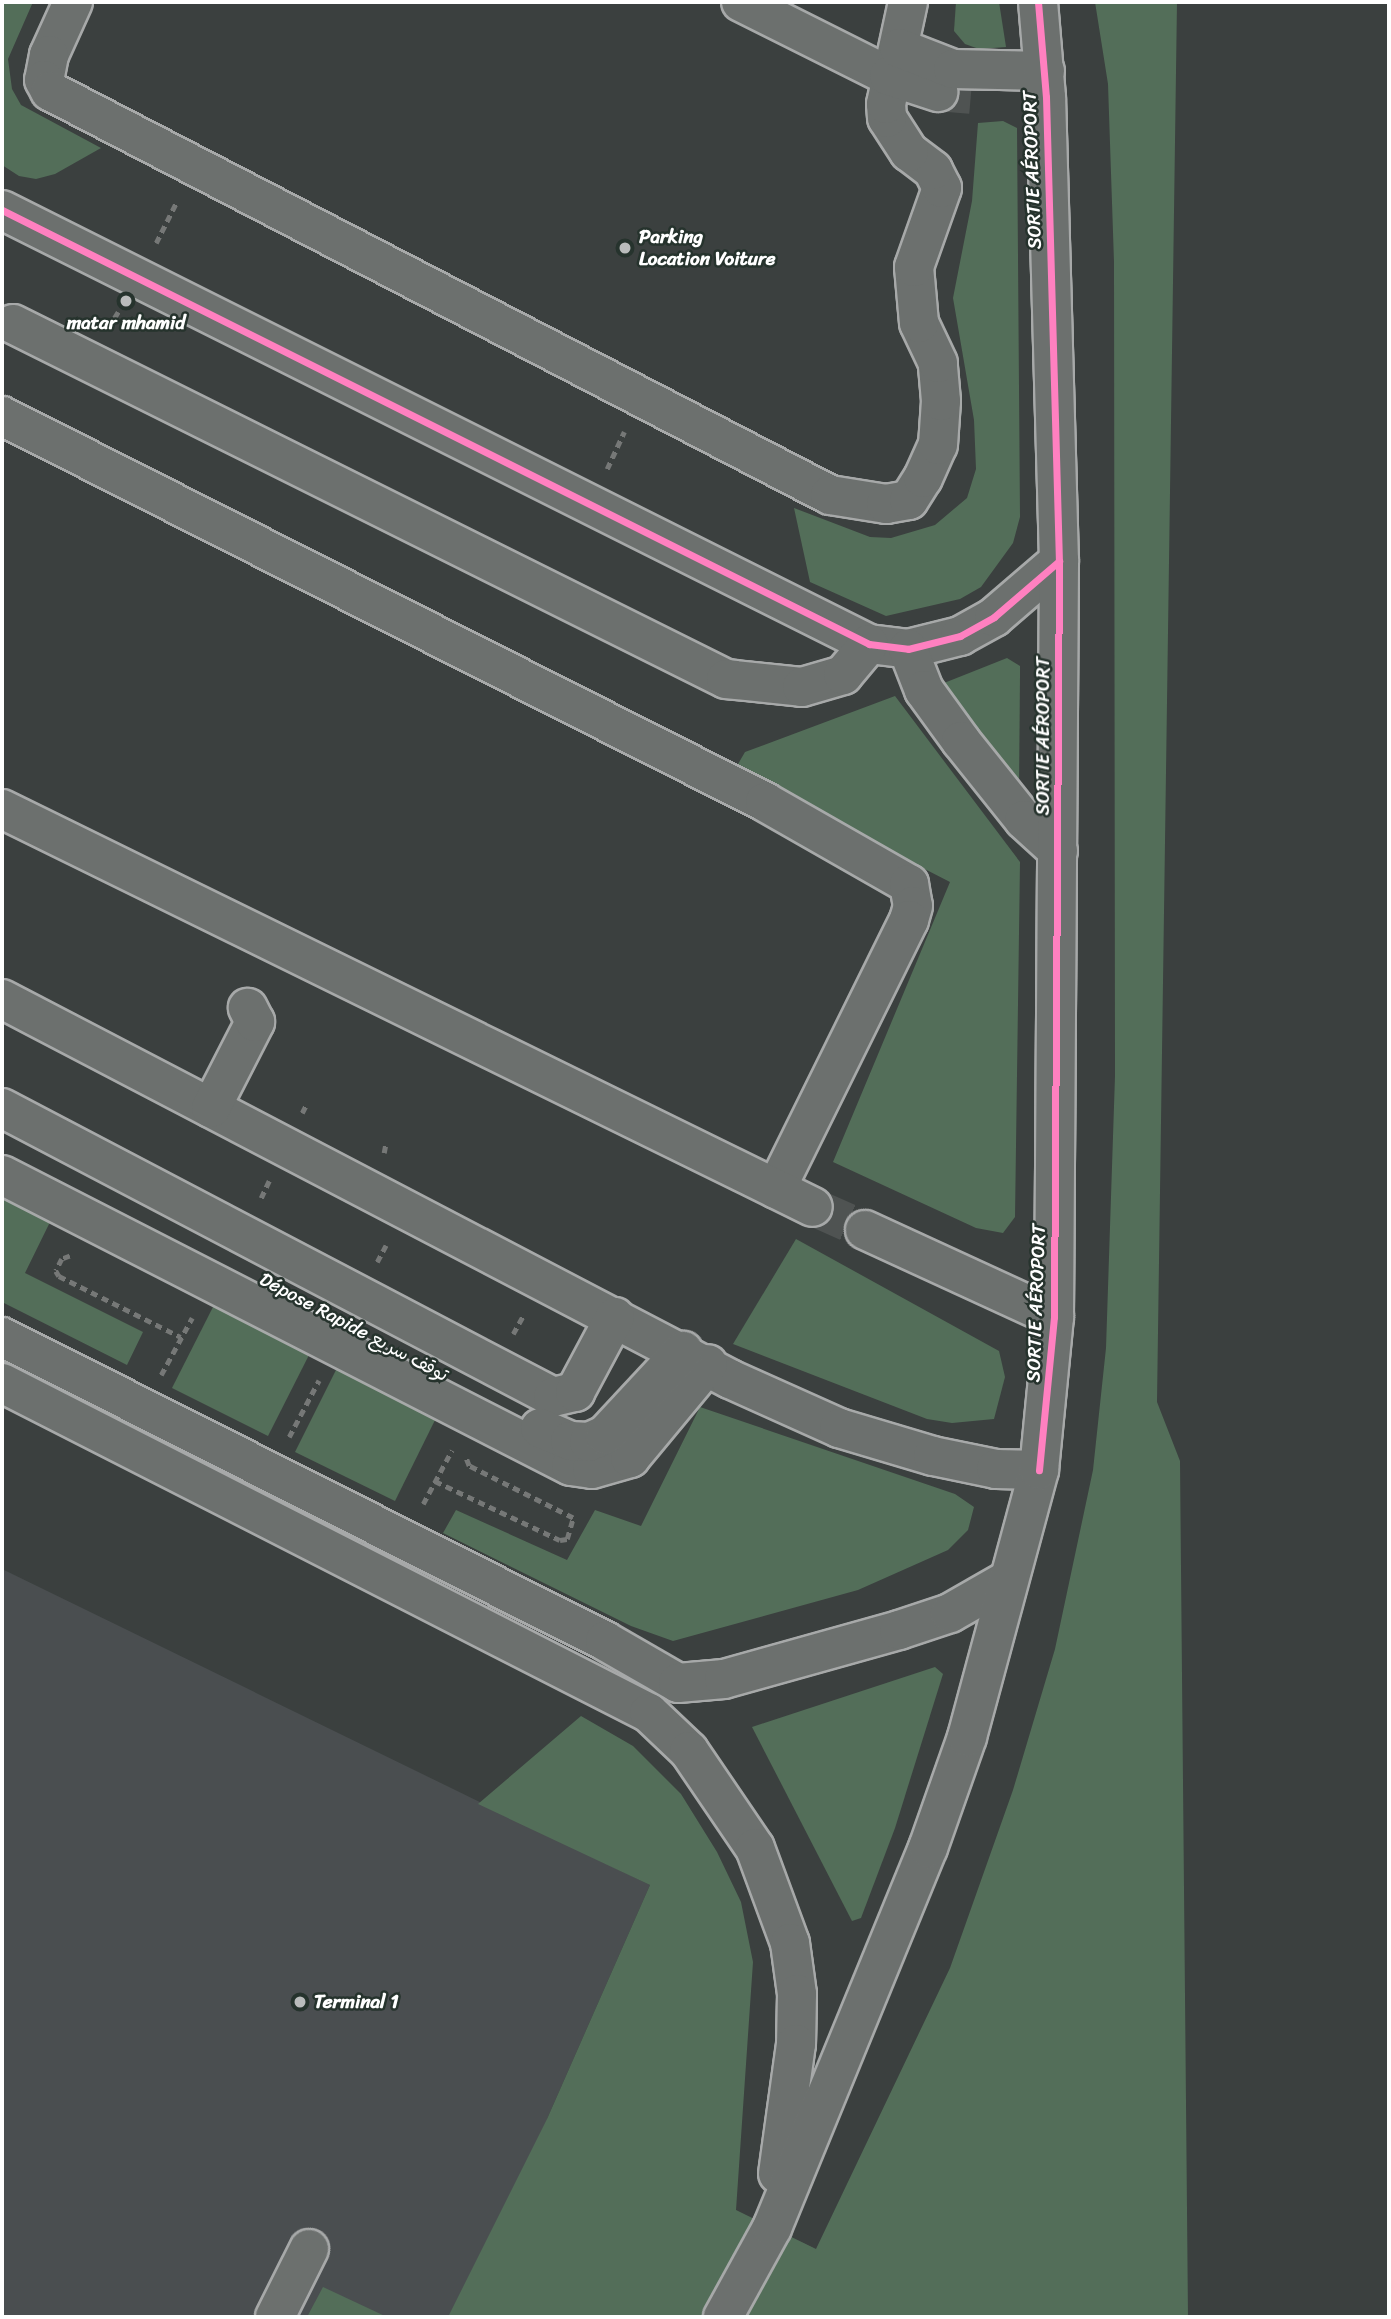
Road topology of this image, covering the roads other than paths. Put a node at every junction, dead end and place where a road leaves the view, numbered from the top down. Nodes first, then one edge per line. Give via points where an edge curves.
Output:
1 (74, 2) edge
2 (741, 2) edge
3 (908, 2) edge
4 (1038, 2) edge
5 (894, 62) junction
6 (1045, 84) junction
7 (4, 217) edge
8 (13, 324) dead end
9 (2, 416) edge
10 (1059, 561) junction
11 (869, 643) junction
12 (908, 649) junction
13 (2, 809) edge
14 (1058, 851) junction
15 (2, 999) edge
16 (248, 1008) dead end
17 (2, 1108) edge
18 (211, 1108) junction
19 (2, 1147) edge
20 (2, 1175) edge
21 (776, 1189) junction
22 (813, 1207) tunnel mouth
23 (865, 1230) tunnel mouth
24 (615, 1317) junction
25 (1054, 1317) junction
26 (2, 1337) edge
27 (695, 1358) junction
28 (2, 1383) edge
29 (1039, 1470) junction
30 (1006, 1581) junction
31 (678, 1683) junction
32 (649, 1713) junction
33 (772, 2228) junction
34 (309, 2249) dead end
35 (275, 2317) edge
36 (723, 2317) edge

1 - 5 street via 49,55 44,80 50,91 830,495 858,502 909,500 938,445 938,363 919,324 914,267 942,187 933,170 909,152 887,118
2 - 5 street
3 - 5 street
4 - 6 street, SORTIE AÉROPORT
5 - 6 street
5 - 6 street via 955,93
6 - 10 street, SORTIE AÉROPORT
7 - 11 street
8 - 11 street via 726,679 802,687 844,674
9 - 21 street via 899,874 909,884 913,906 909,920
10 - 12 street via 994,617 960,636
10 - 14 street, SORTIE AÉROPORT
11 - 12 street
12 - 14 street via 924,690 961,741 1024,820
13 - 21 street
14 - 25 street, SORTIE AÉROPORT
15 - 18 street
16 - 18 street via 255,1022
17 - 24 street via 553,1397 575,1392
18 - 24 street
19 - 27 street, Dépose Rapide توقف سريع via 569,1441 589,1442 605,1435
20 - 27 street via 571,1466 592,1469 630,1458
21 - 22 street
23 - 25 street
24 - 27 street
25 - 29 street, SORTIE AÉROPORT
26 - 31 street via 605,1641
27 - 29 street via 839,1428 933,1456 996,1469
28 - 32 street
29 - 30 street, SORTIE AÉROPORT
30 - 31 street via 950,1613 899,1629 724,1679
30 - 33 street, SORTIE AÉROPORT via 967,1737 928,1848
31 - 32 street
32 - 33 street via 689,1752 755,1848 790,1943 797,1994 796,2044
33 - 36 street
34 - 35 street

